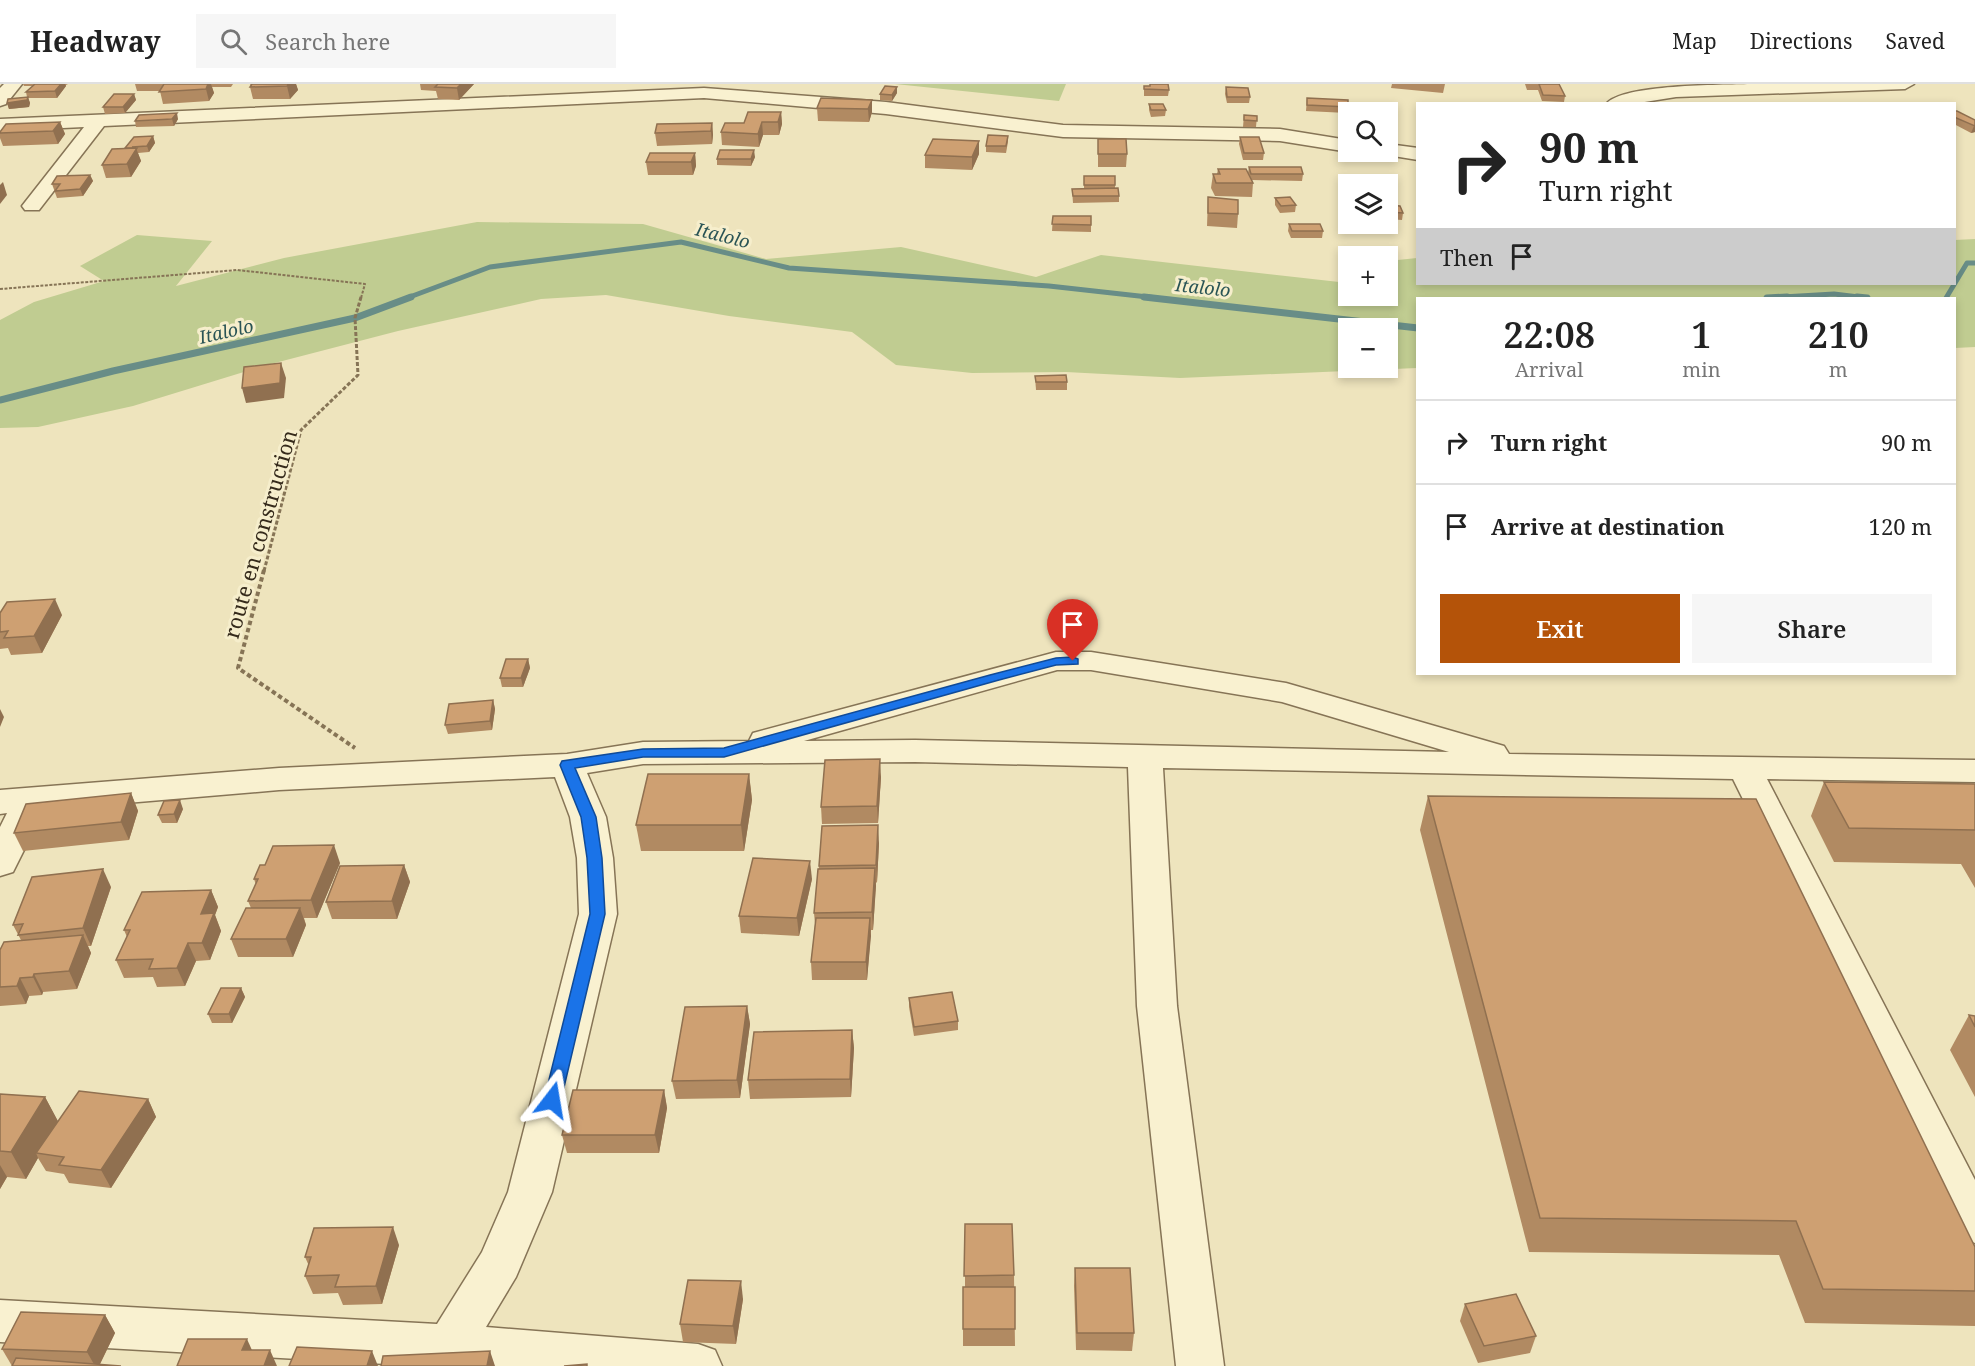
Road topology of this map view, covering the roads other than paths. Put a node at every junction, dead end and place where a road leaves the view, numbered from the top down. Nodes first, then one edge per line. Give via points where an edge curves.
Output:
1 (13, 84) edge
2 (685, 84) edge
3 (1905, 84) edge
4 (720, 94) junction
5 (0, 100) edge
6 (1620, 102) edge
7 (98, 121) junction
8 (0, 125) edge
9 (1338, 144) edge
10 (1398, 151) edge
11 (1416, 154) edge
12 (32, 206) dead end
13 (724, 752) junction
14 (1144, 757) junction
15 (567, 765) junction
16 (1528, 765) junction
17 (1744, 767) junction
18 (1975, 771) edge
19 (16, 800) edge
20 (0, 863) edge
21 (1975, 1224) edge
22 (0, 1321) edge
23 (449, 1346) junction
24 (698, 1366) edge
25 (1200, 1366) edge

1 - 5 street
2 - 4 street
3 - 6 street via 1667,93
4 - 7 street
4 - 9 street via 886,108 1051,130 1280,135
7 - 8 street
7 - 12 street
10 - 11 street
13 - 14 street via 915,751
13 - 15 street via 643,753
13 - 16 street via 1056,662 1091,661 1286,693
14 - 16 street
14 - 25 street via 1157,1006
15 - 19 street via 267,779
15 - 23 street via 588,817 595,858 597,914 530,1192 501,1263
16 - 17 street
17 - 18 street
17 - 21 street
19 - 20 street
22 - 23 street
23 - 24 street

